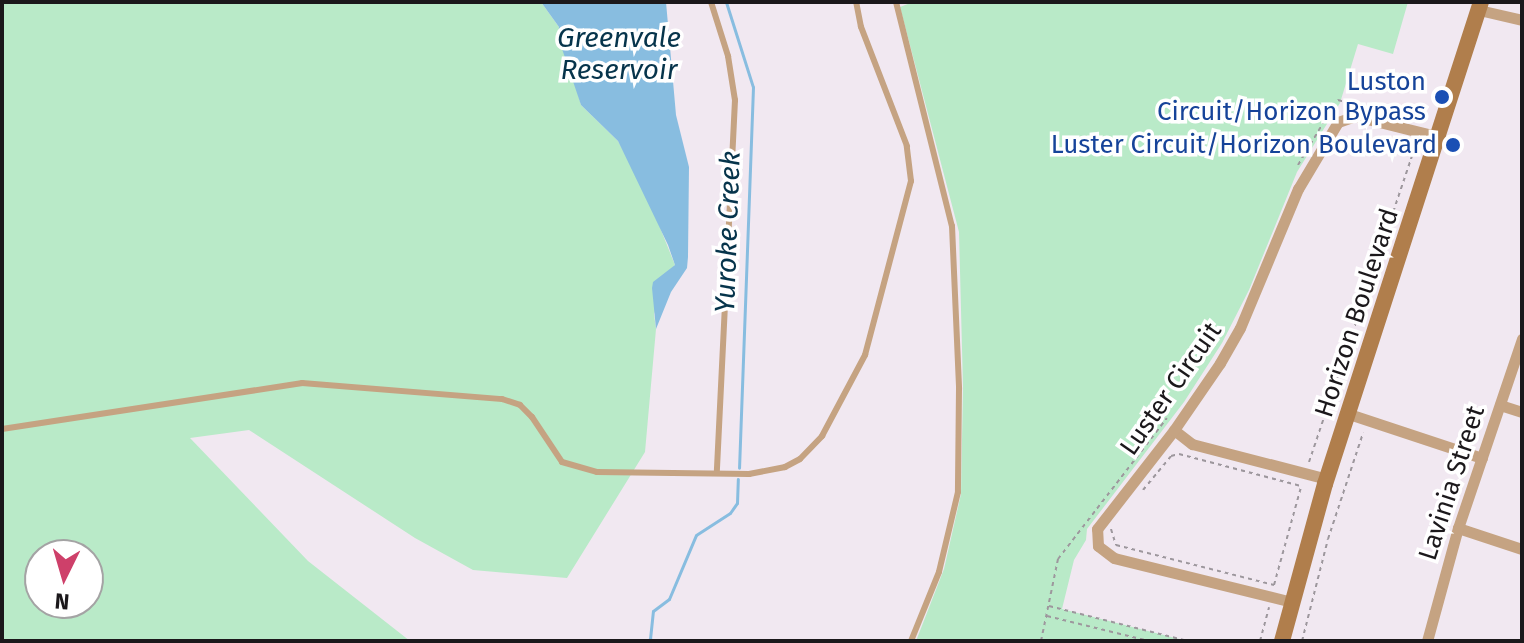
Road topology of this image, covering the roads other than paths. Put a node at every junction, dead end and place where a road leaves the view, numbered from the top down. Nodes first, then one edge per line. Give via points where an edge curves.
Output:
1 (711, 2) edge
2 (856, 2) edge
3 (896, 2) edge
4 (1480, 6) edge
5 (1522, 20) edge
6 (1440, 137) junction
7 (1522, 339) edge
8 (1500, 405) junction
9 (1522, 412) edge
10 (1349, 414) junction
11 (2, 429) edge
12 (1174, 430) junction
13 (1482, 458) junction
14 (717, 472) junction
15 (1327, 479) junction
16 (1458, 528) junction
17 (1522, 549) edge
18 (1292, 602) junction
19 (911, 641) edge
20 (1282, 641) edge
21 (1427, 641) edge

1 - 14 lane via 735,100
2 - 14 lane via 912,166 877,320 846,397 813,447 768,472
3 - 19 lane via 952,226 959,389 958,492 939,572
4 - 5 street
4 - 6 street, Horizon Boulevard
6 - 10 street, Horizon Boulevard
6 - 12 street, Luster Circuit via 1355,116 1338,122 1298,189 1240,328
7 - 8 street, Lavinia Street
8 - 9 street
8 - 13 street, Lavinia Street
10 - 13 street
10 - 15 street, Horizon Boulevard
11 - 14 lane via 302,383 502,399 520,405 562,462 577,468
12 - 15 street via 1192,444
12 - 18 street, Luster Circuit via 1097,529 1098,546 1121,561
13 - 16 street, Lavinia Street
15 - 18 street, Horizon Boulevard
16 - 17 street
16 - 21 street, Lavinia Street
18 - 20 street, Horizon Boulevard

